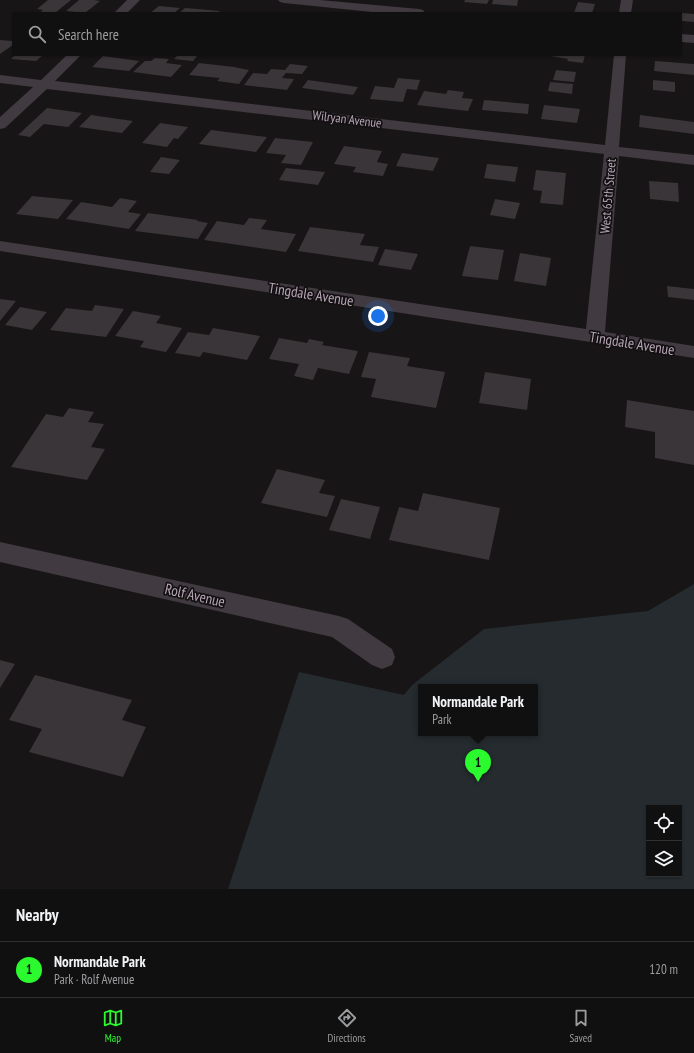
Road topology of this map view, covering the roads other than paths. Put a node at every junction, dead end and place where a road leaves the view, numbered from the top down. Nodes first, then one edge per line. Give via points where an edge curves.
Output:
1 (134, 0) edge
2 (284, 0) edge
3 (627, 0) edge
4 (121, 12) edge
5 (409, 12) edge
6 (625, 12) edge
7 (682, 38) edge
8 (694, 40) edge
9 (74, 56) edge
10 (620, 56) edge
11 (0, 78) edge
12 (44, 84) junction
13 (0, 125) edge
14 (612, 151) junction
15 (694, 160) edge
16 (0, 246) edge
17 (595, 337) junction
18 (694, 352) edge
19 (0, 552) edge
20 (382, 657) dead end

1 - 4 street
2 - 5 street
3 - 6 street
7 - 8 street
9 - 12 street
10 - 14 street, West 65th Street
11 - 12 street, Wilryan Avenue
12 - 13 street
12 - 14 street, Wilryan Avenue
14 - 15 street, Wilryan Avenue
14 - 17 street, West 65th Street
16 - 17 street, Tingdale Avenue
17 - 18 street, Tingdale Avenue
19 - 20 street, Rolf Avenue via 339,627

